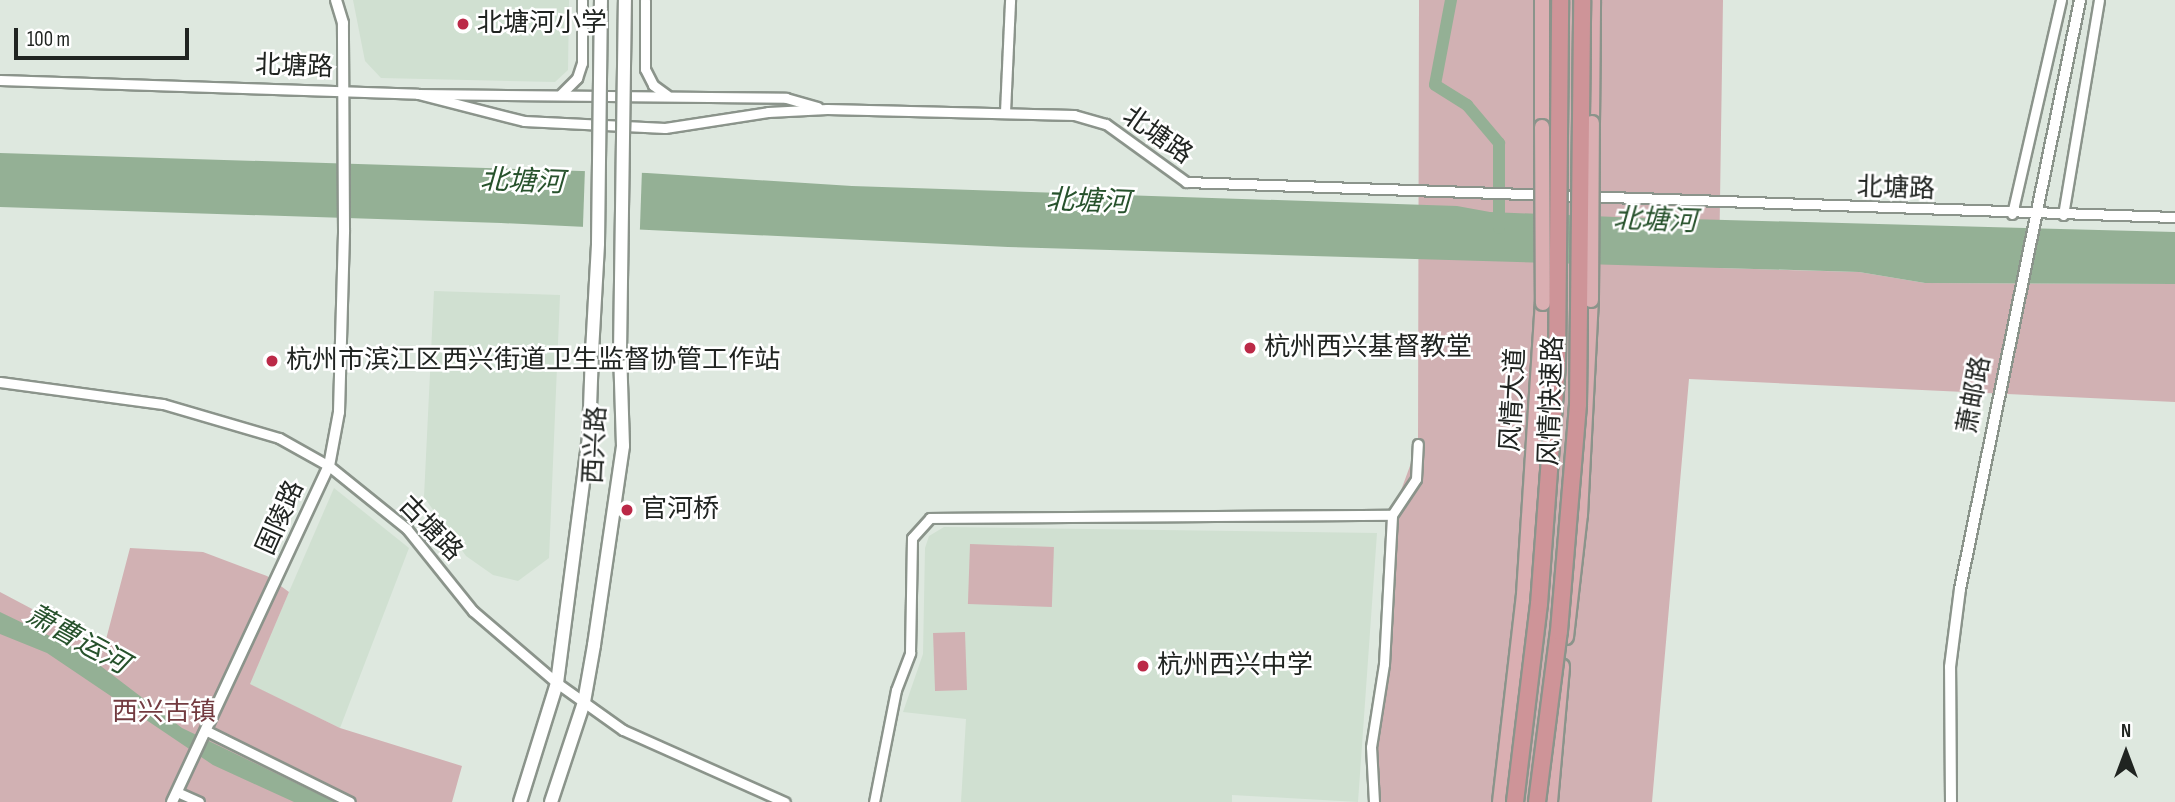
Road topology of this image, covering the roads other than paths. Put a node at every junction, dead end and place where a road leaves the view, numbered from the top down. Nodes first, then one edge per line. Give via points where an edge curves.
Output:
1 (336, 0) edge
2 (582, 0) edge
3 (601, 0) edge
4 (625, 0) edge
5 (645, 0) edge
6 (1010, 0) edge
7 (1542, 0) edge
8 (1560, 0) edge
9 (1581, 0) edge
10 (1593, 0) edge
11 (2061, 0) edge
12 (2080, 0) edge
13 (2099, 0) edge
14 (0, 80) edge
15 (345, 90) junction
16 (418, 94) junction
17 (561, 94) junction
18 (668, 96) junction
19 (827, 109) junction
20 (1005, 112) junction
21 (2012, 214) junction
22 (2037, 214) junction
23 (2063, 215) junction
24 (2175, 218) edge
25 (0, 382) edge
26 (1418, 444) dead end
27 (329, 466) junction
28 (1392, 515) junction
29 (556, 683) junction
30 (584, 702) junction
31 (207, 734) junction
32 (175, 797) edge
33 (199, 802) edge
34 (350, 802) edge
35 (520, 802) edge
36 (551, 802) edge
37 (785, 802) edge
38 (874, 802) edge
39 (1374, 802) edge
40 (1500, 802) edge
41 (1515, 802) edge
42 (1537, 802) edge
43 (1550, 802) edge
44 (1951, 802) edge

1 - 15 street via 343,23
2 - 17 street via 582,63 577,78
3 - 29 main road, 西兴路, bridge via 589,435
4 - 30 main road, 西兴路, bridge via 623,446
5 - 18 street via 645,69 653,85
6 - 20 street
7 - 40 main road, 风情大道, bridge via 1543,303 1527,557
8 - 41 highway, 风情快速路, bridge via 1557,365 1539,604
9 - 42 highway, 风情快速路, bridge via 1578,404 1559,631
10 - 43 main road, bridge via 1591,300 1580,515
11 - 21 street
12 - 22 street, 萧邮路
13 - 23 street
14 - 15 street, 北塘路
15 - 16 street, 北塘路
15 - 27 street, 固陵路 via 339,412
16 - 17 street, 北塘路
16 - 19 street, 北塘路 via 524,121 664,128 768,112
17 - 18 street, 北塘路
18 - 19 street, 北塘路 via 786,97
19 - 20 street, 北塘路
20 - 21 street, 北塘路 via 1074,115 1106,124 1186,182
21 - 22 street, 北塘路
22 - 23 street, 北塘路
22 - 44 street, 萧邮路 via 1960,589 1950,667
23 - 24 street, 北塘路
25 - 27 street, 古塘路 via 163,404 220,417 279,438
26 - 28 street via 1416,478
27 - 29 street, 古塘路 via 407,529 473,611
27 - 31 street, 固陵路
28 - 38 street via 930,518 912,538 910,653 896,690
28 - 39 street via 1384,663 1371,747
29 - 30 street, 古塘路
29 - 35 main road, 西兴路
30 - 36 main road, 西兴路
30 - 37 street, 古塘路 via 623,730
31 - 32 street, 固陵路
31 - 34 street
32 - 33 street

